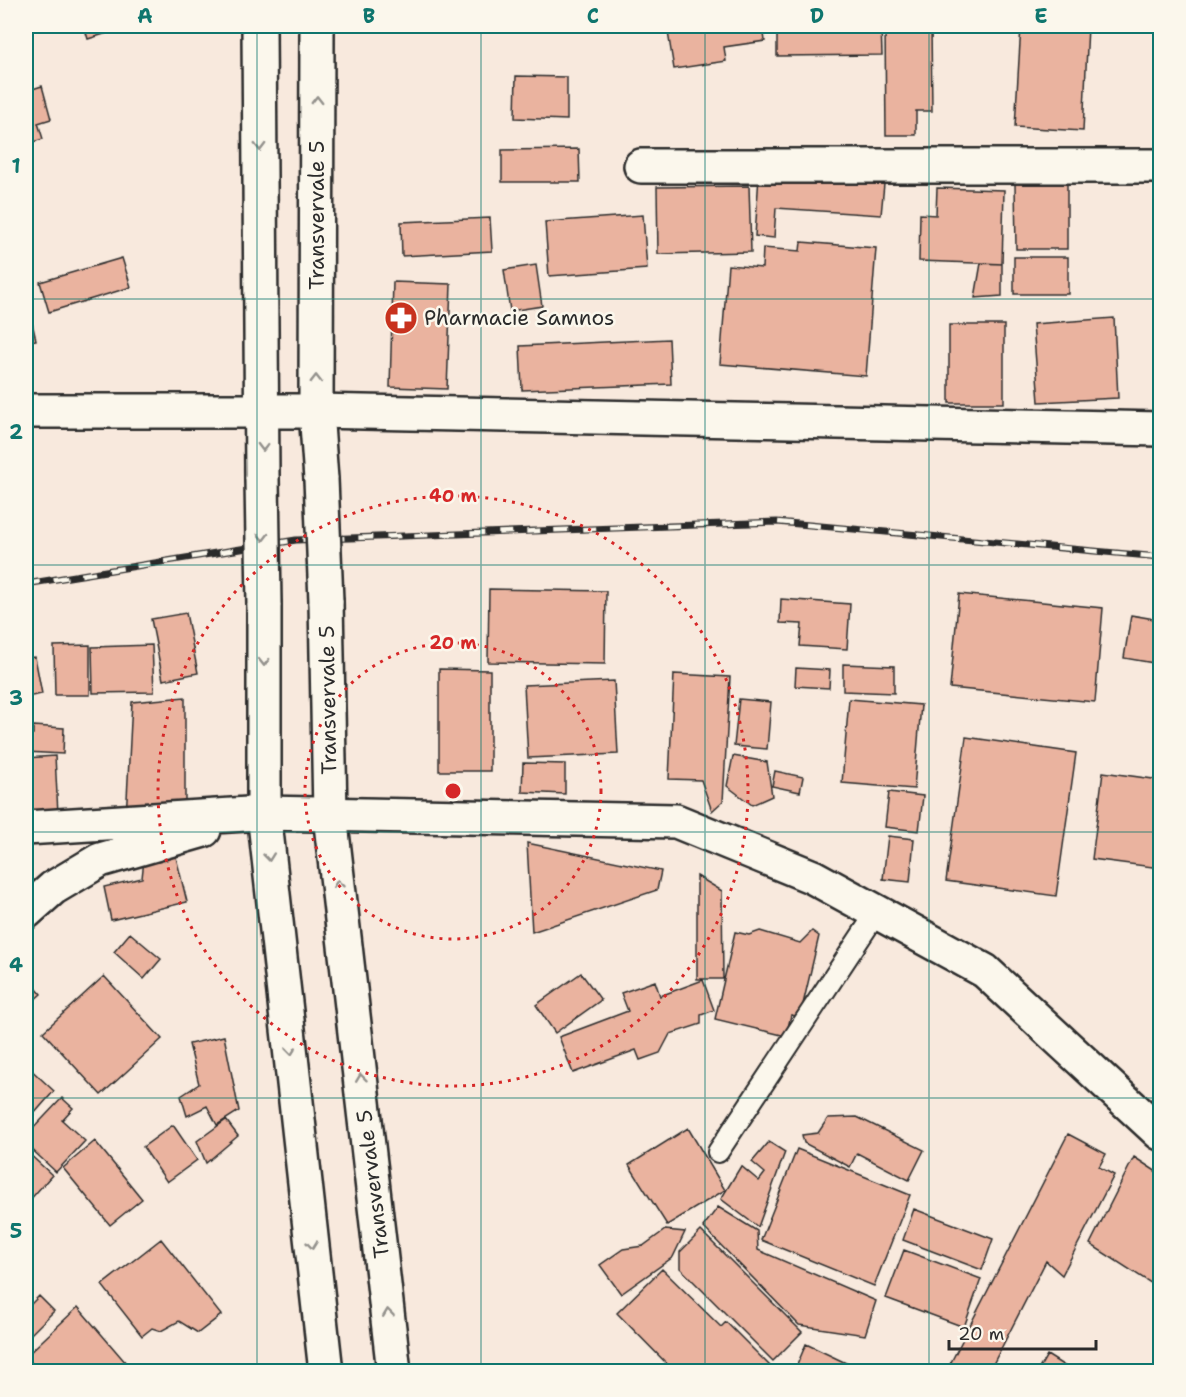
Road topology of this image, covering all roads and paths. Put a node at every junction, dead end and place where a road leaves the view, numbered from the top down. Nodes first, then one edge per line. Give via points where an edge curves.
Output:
1 (259, 26) edge
2 (317, 26) edge
3 (641, 166) dead end
4 (1161, 166) edge
5 (26, 411) edge
6 (263, 411) junction
7 (316, 411) junction
8 (1161, 429) edge
9 (264, 813) junction
10 (330, 815) junction
11 (26, 828) edge
12 (26, 912) edge
13 (877, 912) junction
14 (1161, 1133) edge
15 (718, 1152) dead end
16 (326, 1371) edge
17 (394, 1371) edge

1 -> 6 street
7 -> 2 street, Transvervale 5
3 - 4 street
5 - 6 street
6 - 7 street
6 -> 9 street, bridge
7 - 8 street
7 - 10 street, Transvervale 5, bridge via 326,601
9 - 10 street
9 - 11 street
9 - 12 street via 100,860 53,888
9 -> 16 street
10 - 13 street via 676,821 813,877
17 -> 10 street, Transvervale 5
13 - 14 street via 985,971
13 - 15 lane

